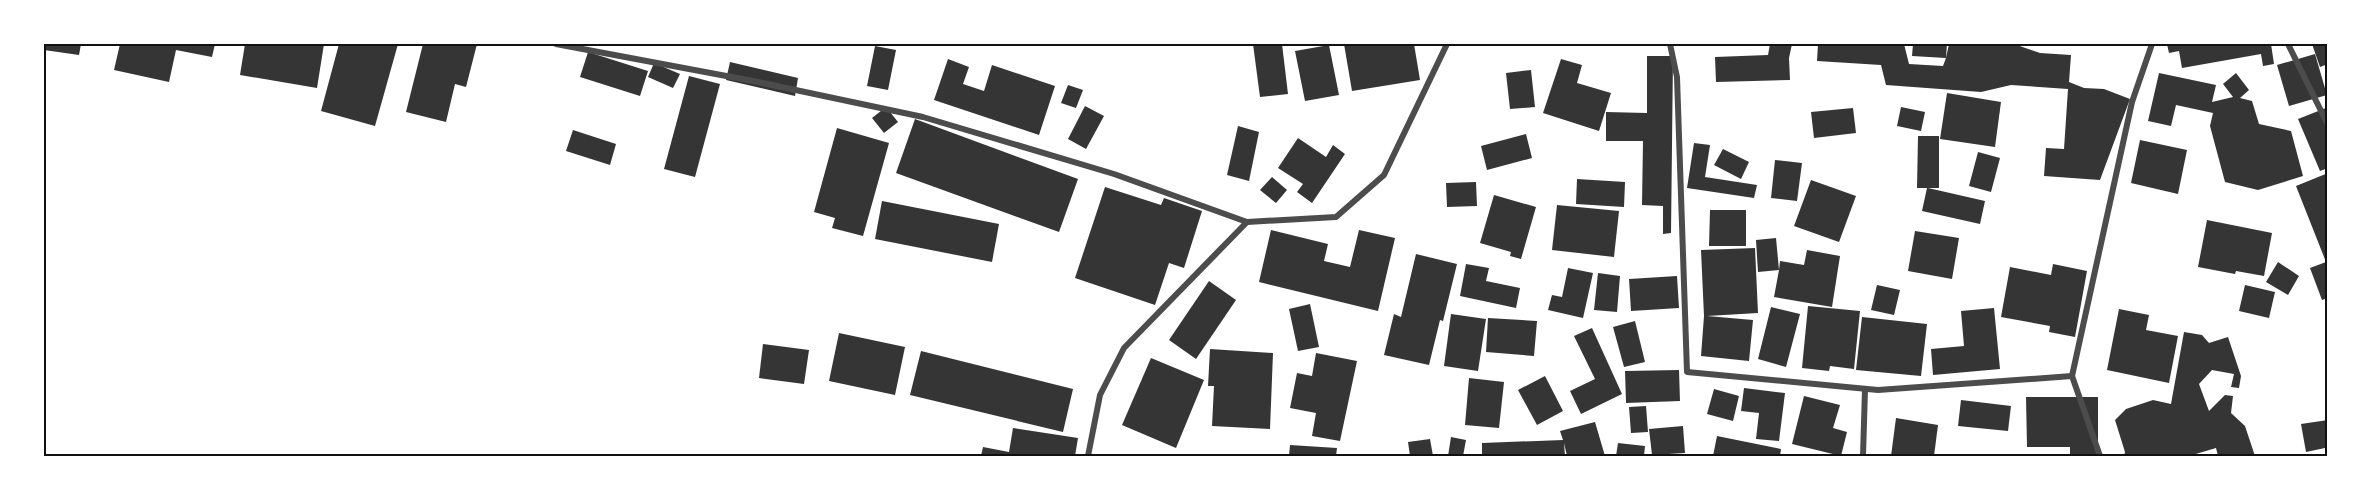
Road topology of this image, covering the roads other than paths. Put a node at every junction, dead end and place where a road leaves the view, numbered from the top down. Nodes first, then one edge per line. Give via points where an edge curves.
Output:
1 (556, 44) edge
2 (1447, 44) edge
3 (1670, 44) edge
4 (2152, 44) edge
5 (2288, 44) edge
6 (2328, 125) edge
7 (1247, 222) junction
8 (2072, 375) junction
9 (1865, 389) junction
10 (1088, 456) edge
11 (1863, 456) edge
12 (2100, 456) edge

1 - 7 street via 923,117 1114,174
2 - 7 street via 1384,175 1336,217
3 - 9 street via 1677,77 1687,372
4 - 8 street via 2132,102
5 - 6 street
7 - 10 street via 1124,348 1100,395
8 - 9 street
8 - 12 street
9 - 11 street

